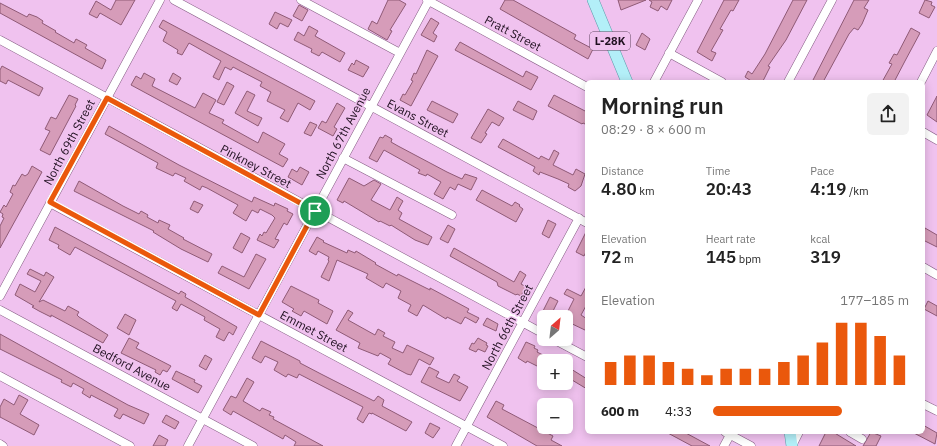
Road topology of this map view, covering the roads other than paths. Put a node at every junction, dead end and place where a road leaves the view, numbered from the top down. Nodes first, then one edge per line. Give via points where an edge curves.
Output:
1 (160, 0) edge
2 (174, 0) edge
3 (301, 0) edge
4 (428, 0) edge
5 (593, 0) edge
6 (698, 0) edge
7 (832, 0) edge
8 (0, 40) edge
9 (937, 51) edge
10 (400, 53) junction
11 (669, 53) junction
12 (626, 80) edge
13 (655, 80) edge
14 (718, 80) edge
15 (789, 80) edge
16 (921, 80) edge
17 (585, 85) edge
18 (107, 98) junction
19 (371, 106) junction
20 (925, 133) edge
21 (937, 140) edge
22 (343, 158) junction
23 (50, 202) junction
24 (315, 211) junction
25 (452, 215) dead end
26 (579, 218) junction
27 (585, 222) edge
28 (925, 269) edge
29 (937, 275) edge
30 (0, 296) edge
31 (0, 310) edge
32 (259, 315) junction
33 (523, 323) junction
34 (537, 330) edge
35 (566, 346) edge
36 (585, 356) edge
37 (0, 376) edge
38 (925, 405) edge
39 (937, 411) edge
40 (202, 419) junction
41 (467, 426) junction
42 (728, 434) edge
43 (730, 434) edge
44 (790, 434) edge
45 (798, 434) edge
46 (853, 434) edge
47 (862, 439) dead end
48 (0, 444) edge
49 (4, 446) edge
50 (130, 446) edge
51 (188, 446) edge
52 (253, 446) edge
53 (456, 446) edge
54 (503, 446) edge
55 (724, 446) edge
56 (751, 446) edge
57 (792, 446) edge

1 - 18 street, North 69th Street
2 - 19 street, Evans Street
3 - 10 street
4 - 10 street, North 67th Avenue
4 - 17 street, Pratt Street
5 - 12 main road, L-28K
6 - 11 street
7 - 15 street
8 - 18 street, Pinkney Street
9 - 16 street
10 - 19 street, North 67th Avenue
11 - 13 street
11 - 14 street
18 - 23 street, North 69th Street
18 - 24 street, Pinkney Street
19 - 22 street, North 67th Avenue
19 - 26 street, Evans Street
20 - 21 street
22 - 24 street, North 67th Avenue
22 - 25 street
23 - 30 street, North 69th Street
23 - 32 street, Emmet Street
24 - 32 street, North 67th Avenue
24 - 33 street, Pinkney Street
26 - 27 street, Evans Street
26 - 33 street, North 66th Street
28 - 29 street
31 - 40 street, Bedford Avenue
32 - 40 street, North 67th Avenue
32 - 41 street, Emmet Street
33 - 34 street, Pinkney Street
33 - 41 street, North 66th Street
35 - 36 street
37 - 50 street
38 - 39 street
40 - 51 street, North 67th Avenue
40 - 52 street, Bedford Avenue
41 - 53 street, North 66th Street
41 - 54 street, Emmet Street
42 - 55 street
43 - 56 street
44 - 57 main road
45 - 57 street
46 - 47 street
48 - 49 street

